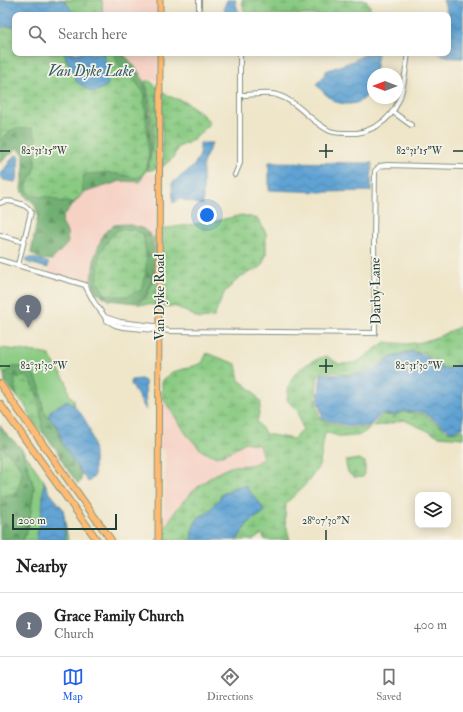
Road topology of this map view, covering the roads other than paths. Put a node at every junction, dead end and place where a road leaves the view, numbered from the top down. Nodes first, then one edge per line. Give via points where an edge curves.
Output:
1 (160, 0) edge
2 (199, 0) edge
3 (160, 12) edge
4 (199, 12) edge
5 (160, 56) edge
6 (240, 56) edge
7 (408, 56) edge
8 (240, 95) junction
9 (393, 112) junction
10 (411, 125) dead end
11 (463, 167) edge
12 (235, 175) dead end
13 (0, 203) edge
14 (0, 235) edge
15 (24, 242) junction
16 (0, 260) edge
17 (18, 265) junction
18 (159, 329) junction
19 (0, 384) edge
20 (0, 404) edge
21 (97, 540) edge
22 (110, 540) edge
23 (158, 540) edge

1 - 3 main road
2 - 4 street
5 - 18 main road, Van Dyke Road
6 - 8 street
7 - 9 street via 401,97
8 - 9 street via 276,95 289,100 331,132 370,130
8 - 12 street via 240,163
9 - 10 street
11 - 18 street, Darby Lane via 387,165 380,166 375,171 376,333 197,332
13 - 15 street via 7,201 30,209
14 - 15 street
15 - 17 street
16 - 17 street
17 - 18 street via 85,285 105,317
18 - 23 main road, Van Dyke Road
19 - 22 highway
20 - 21 highway

